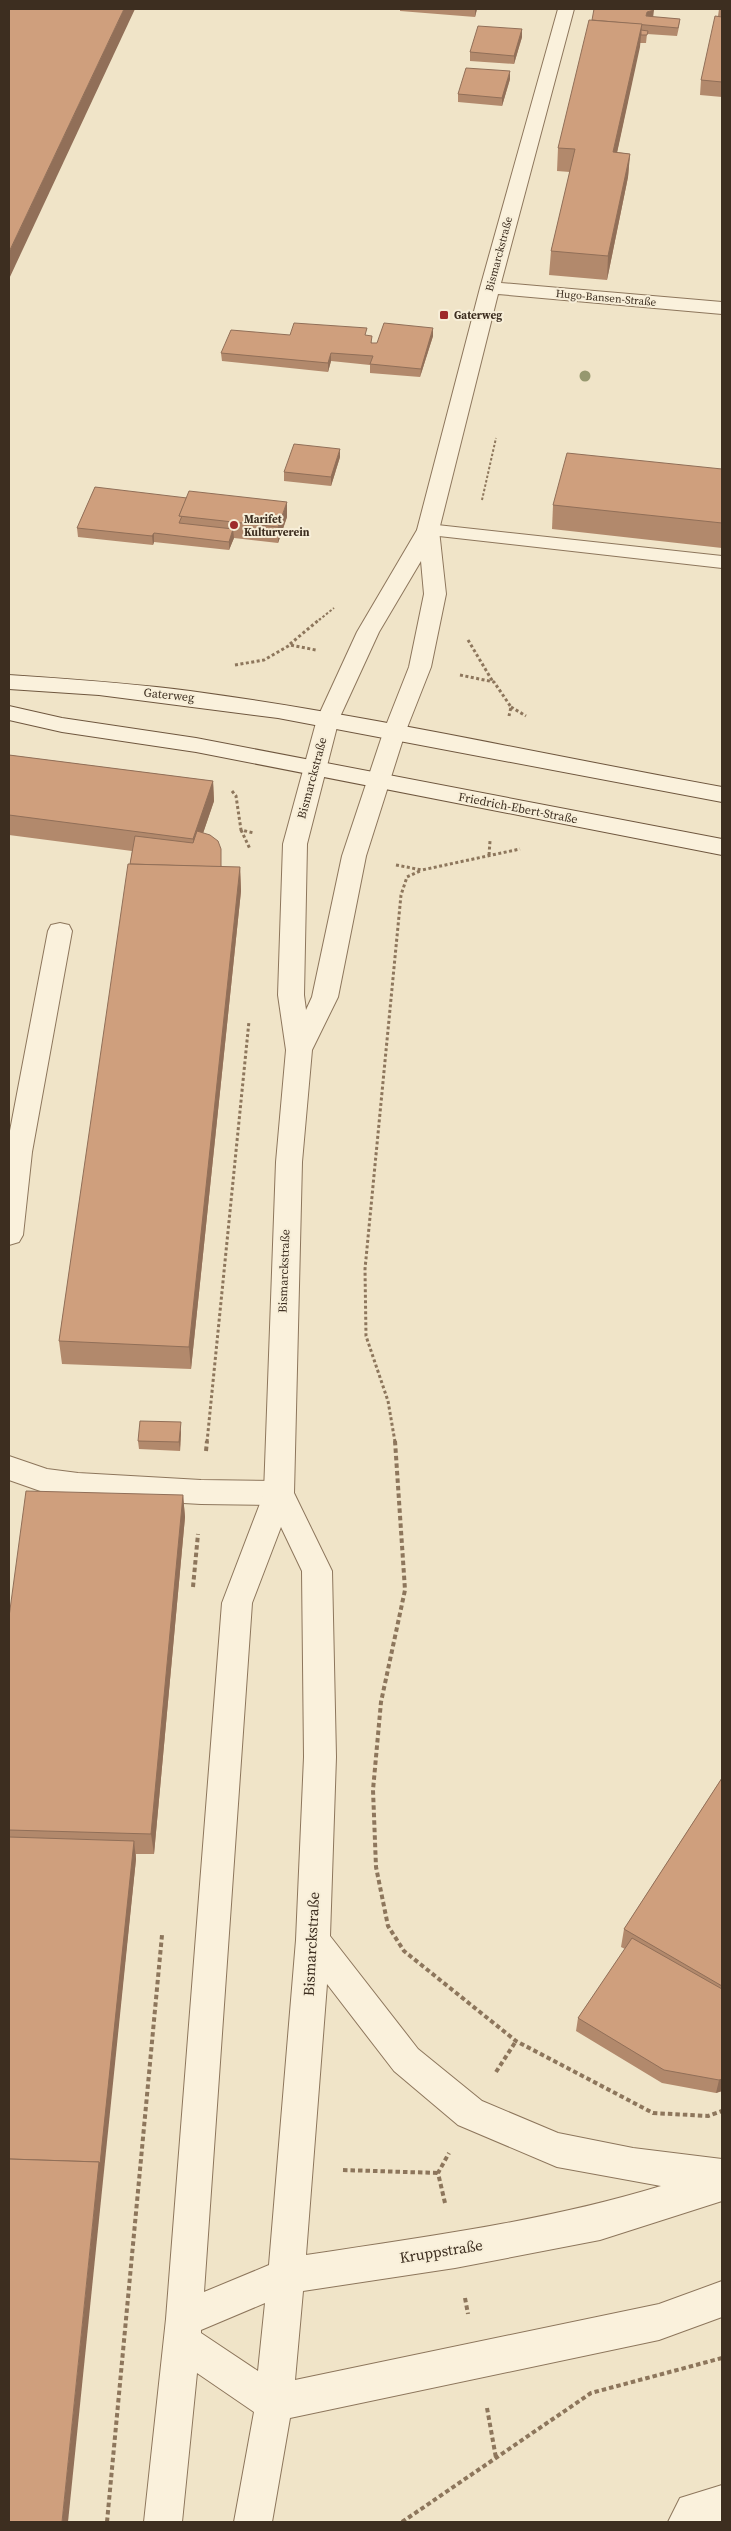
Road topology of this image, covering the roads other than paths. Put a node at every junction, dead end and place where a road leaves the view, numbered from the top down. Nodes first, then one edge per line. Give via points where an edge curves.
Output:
1 (566, 9) edge
2 (490, 288) junction
3 (722, 308) edge
4 (428, 530) junction
5 (722, 564) edge
6 (9, 682) edge
7 (9, 713) edge
8 (328, 719) junction
9 (394, 733) junction
10 (314, 769) junction
11 (378, 781) junction
12 (722, 795) edge
13 (722, 847) edge
14 (60, 931) dead end
15 (299, 1050) junction
16 (9, 1235) edge
17 (9, 1468) edge
18 (278, 1493) junction
19 (313, 1940) junction
20 (722, 2176) edge
21 (722, 2184) edge
22 (286, 2276) junction
23 (722, 2299) edge
24 (183, 2330) junction
25 (274, 2404) junction
26 (722, 2504) edge
27 (163, 2522) edge
28 (253, 2522) edge
29 (687, 2522) edge

1 - 2 street, Bismarckstraße
2 - 3 street, Hugo-Bansen-Straße
2 - 4 street, Bismarckstraße
4 - 5 street
4 - 8 street, Bismarckstraße via 368,632
4 - 9 street, Bismarckstraße via 435,594 420,666
6 - 8 street, Gaterweg via 201,699
7 - 10 street
8 - 9 street
8 - 10 street, Bismarckstraße
9 - 11 street, Bismarckstraße
9 - 12 street
10 - 11 street, Friedrich-Ebert-Straße
10 - 15 street, Bismarckstraße via 295,844 291,995
11 - 13 street, Friedrich-Ebert-Straße
11 - 15 street, Bismarckstraße via 348,881 325,998
14 - 16 street via 19,1152
15 - 18 street, Bismarckstraße via 288,1172
17 - 18 street via 46,1481 78,1486
18 - 19 street, Bismarckstraße via 317,1571 320,1757
18 - 24 street, Bismarckstraße via 237,1603
19 - 20 street via 406,2060 470,2113 557,2150 633,2165
19 - 22 street, Bismarckstraße
21 - 22 street, Kruppstraße via 600,2222 454,2250
22 - 24 street, Kruppstraße
22 - 25 street, Bismarckstraße
23 - 25 street via 659,2322
24 - 25 street
24 - 27 street
25 - 28 street
26 - 29 street via 694,2512

